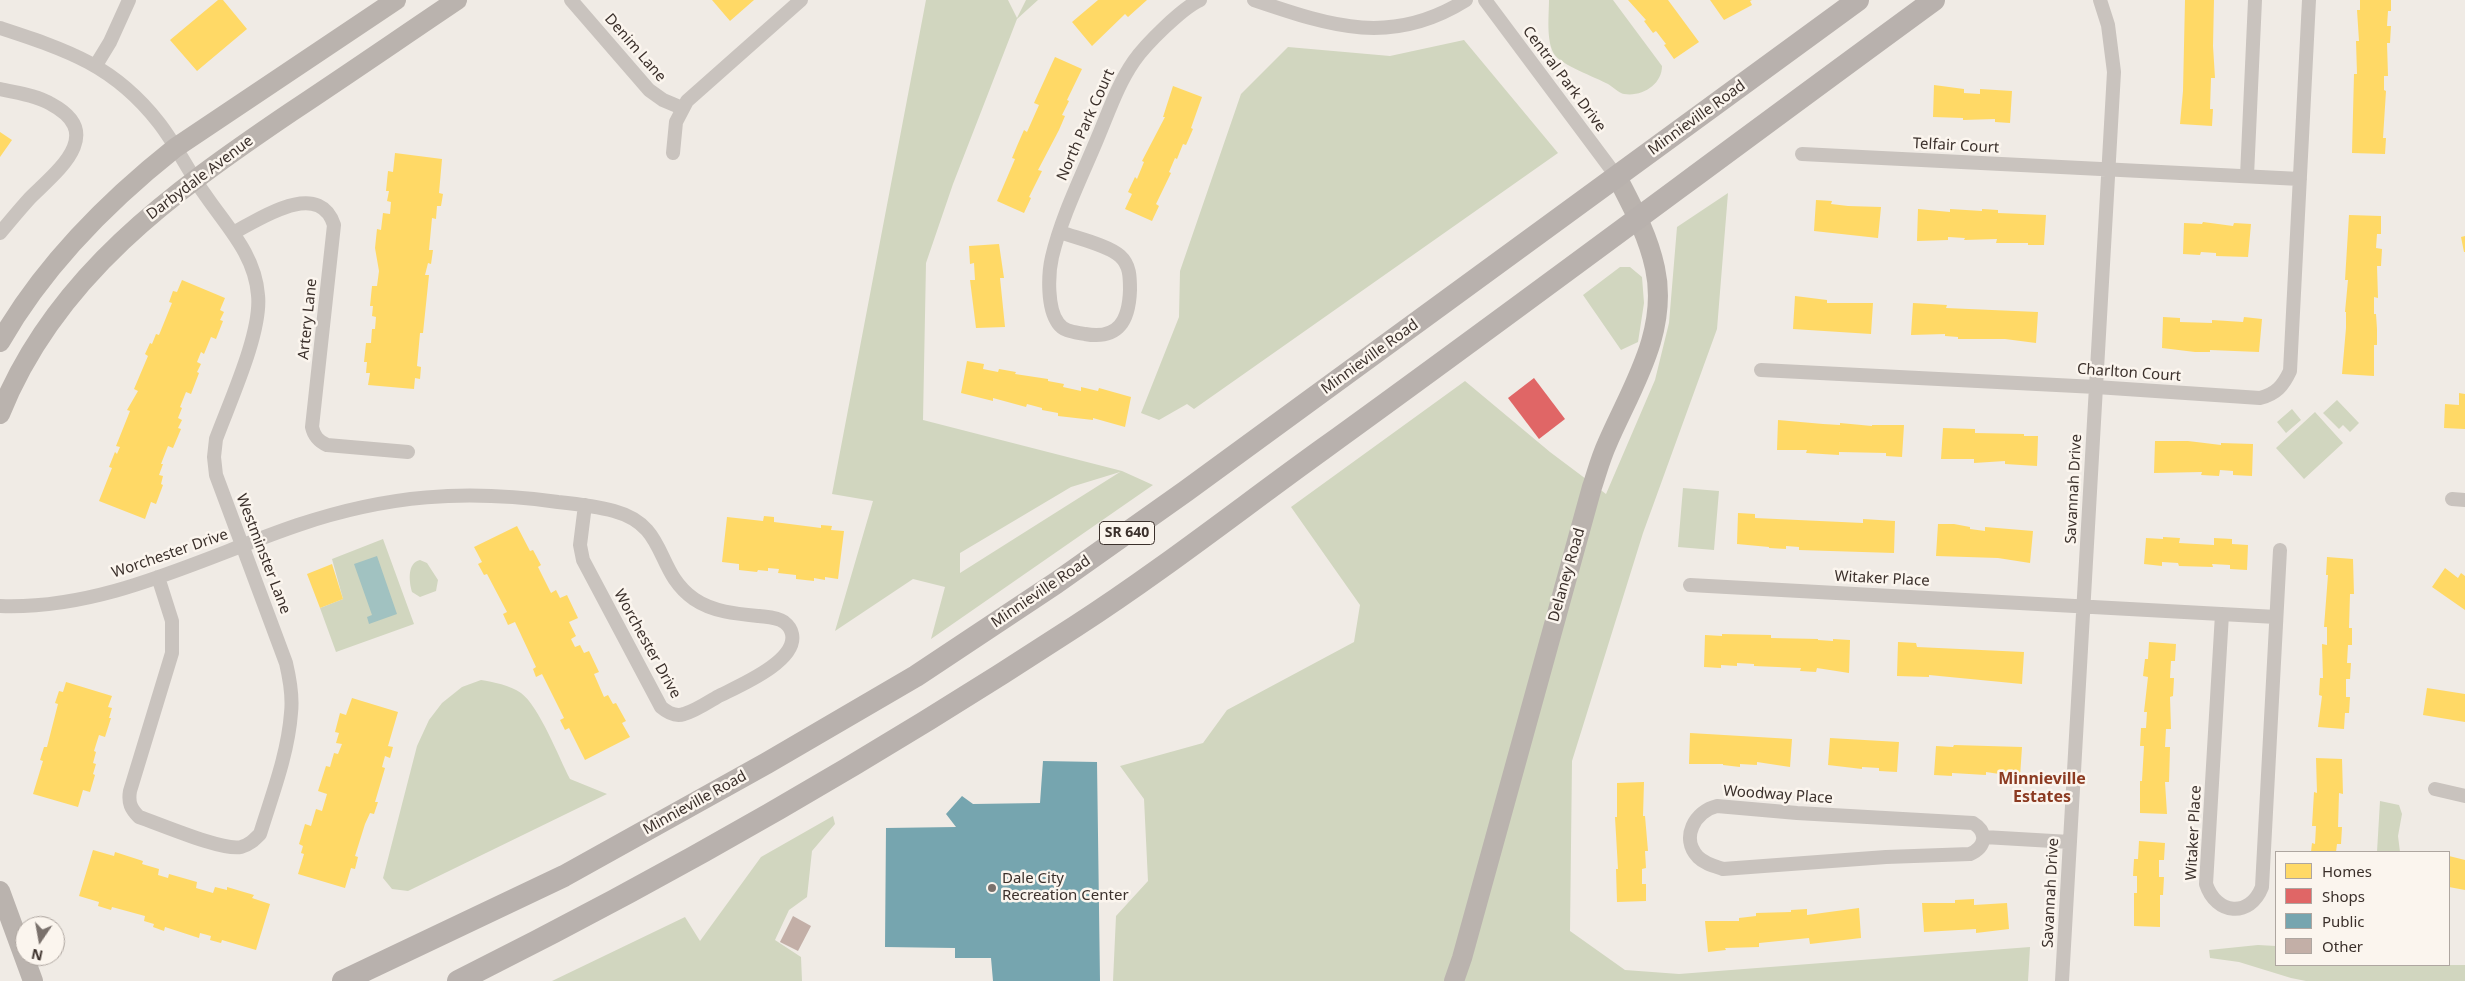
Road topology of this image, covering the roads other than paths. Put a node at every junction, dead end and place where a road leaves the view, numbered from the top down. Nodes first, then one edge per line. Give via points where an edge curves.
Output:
1 (129, 0) edge
2 (396, 0) edge
3 (457, 0) edge
4 (572, 0) edge
5 (1200, 0) edge
6 (1254, 0) edge
7 (1466, 0) edge
8 (1485, 0) edge
9 (1858, 0) edge
10 (1934, 0) edge
11 (2100, 0) edge
12 (2255, 0) edge
13 (2309, 0) edge
14 (797, 1) edge
15 (0, 28) edge
16 (96, 65) junction
17 (0, 89) edge
18 (682, 108) junction
19 (175, 148) junction
20 (673, 153) dead end
21 (1802, 154) dead end
22 (2108, 170) junction
23 (2247, 176) junction
24 (1617, 177) junction
25 (194, 178) junction
26 (2300, 178) junction
27 (1638, 217) junction
28 (1060, 232) junction
29 (0, 233) edge
30 (233, 233) junction
31 (0, 342) edge
32 (1761, 370) dead end
33 (2096, 387) junction
34 (0, 414) edge
35 (408, 452) dead end
36 (585, 505) junction
37 (243, 546) junction
38 (2280, 550) dead end
39 (158, 577) junction
40 (1690, 585) dead end
41 (0, 606) edge
42 (2083, 606) junction
43 (2222, 614) junction
44 (2276, 617) junction
45 (2435, 790) dead end
46 (2465, 796) edge
47 (1984, 837) junction
48 (2070, 842) junction
49 (0, 891) edge
50 (33, 981) edge
51 (343, 981) edge
52 (458, 981) edge
53 (1454, 981) edge
54 (2062, 981) edge

1 - 16 street
2 - 19 street
3 - 25 street, Darbydale Avenue
4 - 18 street, Denim Lane via 649,90
5 - 28 street, North Park Court via 1184,10 1144,48 1125,75
6 - 7 street via 1330,24 1380,28 1430,18
8 - 24 street, Central Park Drive
9 - 24 main road, Minnieville Road / SR 640
10 - 27 main road, SR 640
11 - 22 street, Savannah Drive via 2108,25 2114,72
12 - 23 street
13 - 26 street, Charlton Court
14 - 18 street
15 - 16 street, Westminster Lane via 61,48
16 - 19 street, Westminster Lane via 139,99
17 - 29 street via 50,103 62,110 70,118 76,141 65,165 29,199
18 - 20 street via 676,122
19 - 25 street, Westminster Lane
19 - 31 street via 102,211 60,257 12,320
21 - 22 street, Telfair Court
22 - 23 street
22 - 33 street, Savannah Drive
23 - 26 street
24 - 27 street, Delaney Road
24 - 51 main road, Minnieville Road / SR 640 via 1186,491 916,676 767,764 564,876
25 - 30 street, Westminster Lane
25 - 34 street, Darbydale Avenue via 122,239 91,272 28,355
26 - 33 street, Charlton Court via 2290,371 2284,384 2277,391 2260,398
27 - 52 main road, SR 640 via 1080,624 807,794 684,863
27 - 53 street, Delaney Road via 1655,268 1658,293 1654,332 1646,359 1592,486
28 - 28 street, North Park Court via 1113,251 1127,265 1130,308 1125,320 1111,332 1096,336 1072,332 1060,325 1054,316 1050,272
30 - 35 street, Artery Lane via 294,204 315,205 332,218 334,225 312,427 314,434 327,445
30 - 37 street, Westminster Lane via 255,274 258,312 256,329 216,439 214,457 216,475
32 - 33 street, Charlton Court
33 - 42 street, Savannah Drive
36 - 36 street, Worchester Drive via 616,511 648,529 671,575 695,599 729,613 782,620 792,631 789,650 760,675 685,714 668,713 661,708 583,560 580,545
36 - 37 street, Worchester Drive via 477,494 405,499 323,517
37 - 39 street, Worchester Drive
37 - 39 street, Westminster Lane via 286,663 291,713 288,738 260,834 242,847 224,846 139,817 131,809 130,791 172,653 172,621
38 - 44 street, Witaker Place
39 - 41 street, Worchester Drive via 91,598 55,604
40 - 42 street, Witaker Place
42 - 43 street, Witaker Place
42 - 48 street, Savannah Drive
43 - 44 street, Witaker Place
43 - 44 street, Witaker Place via 2206,884 2217,903 2233,909 2251,903 2262,887
45 - 46 street
47 - 47 street, Woodway Place via 1983,844 1970,854 1722,869 1699,858 1692,849 1691,836 1700,814 1717,806 1973,822 1980,827
47 - 48 street
48 - 54 street, Savannah Drive
49 - 50 street

